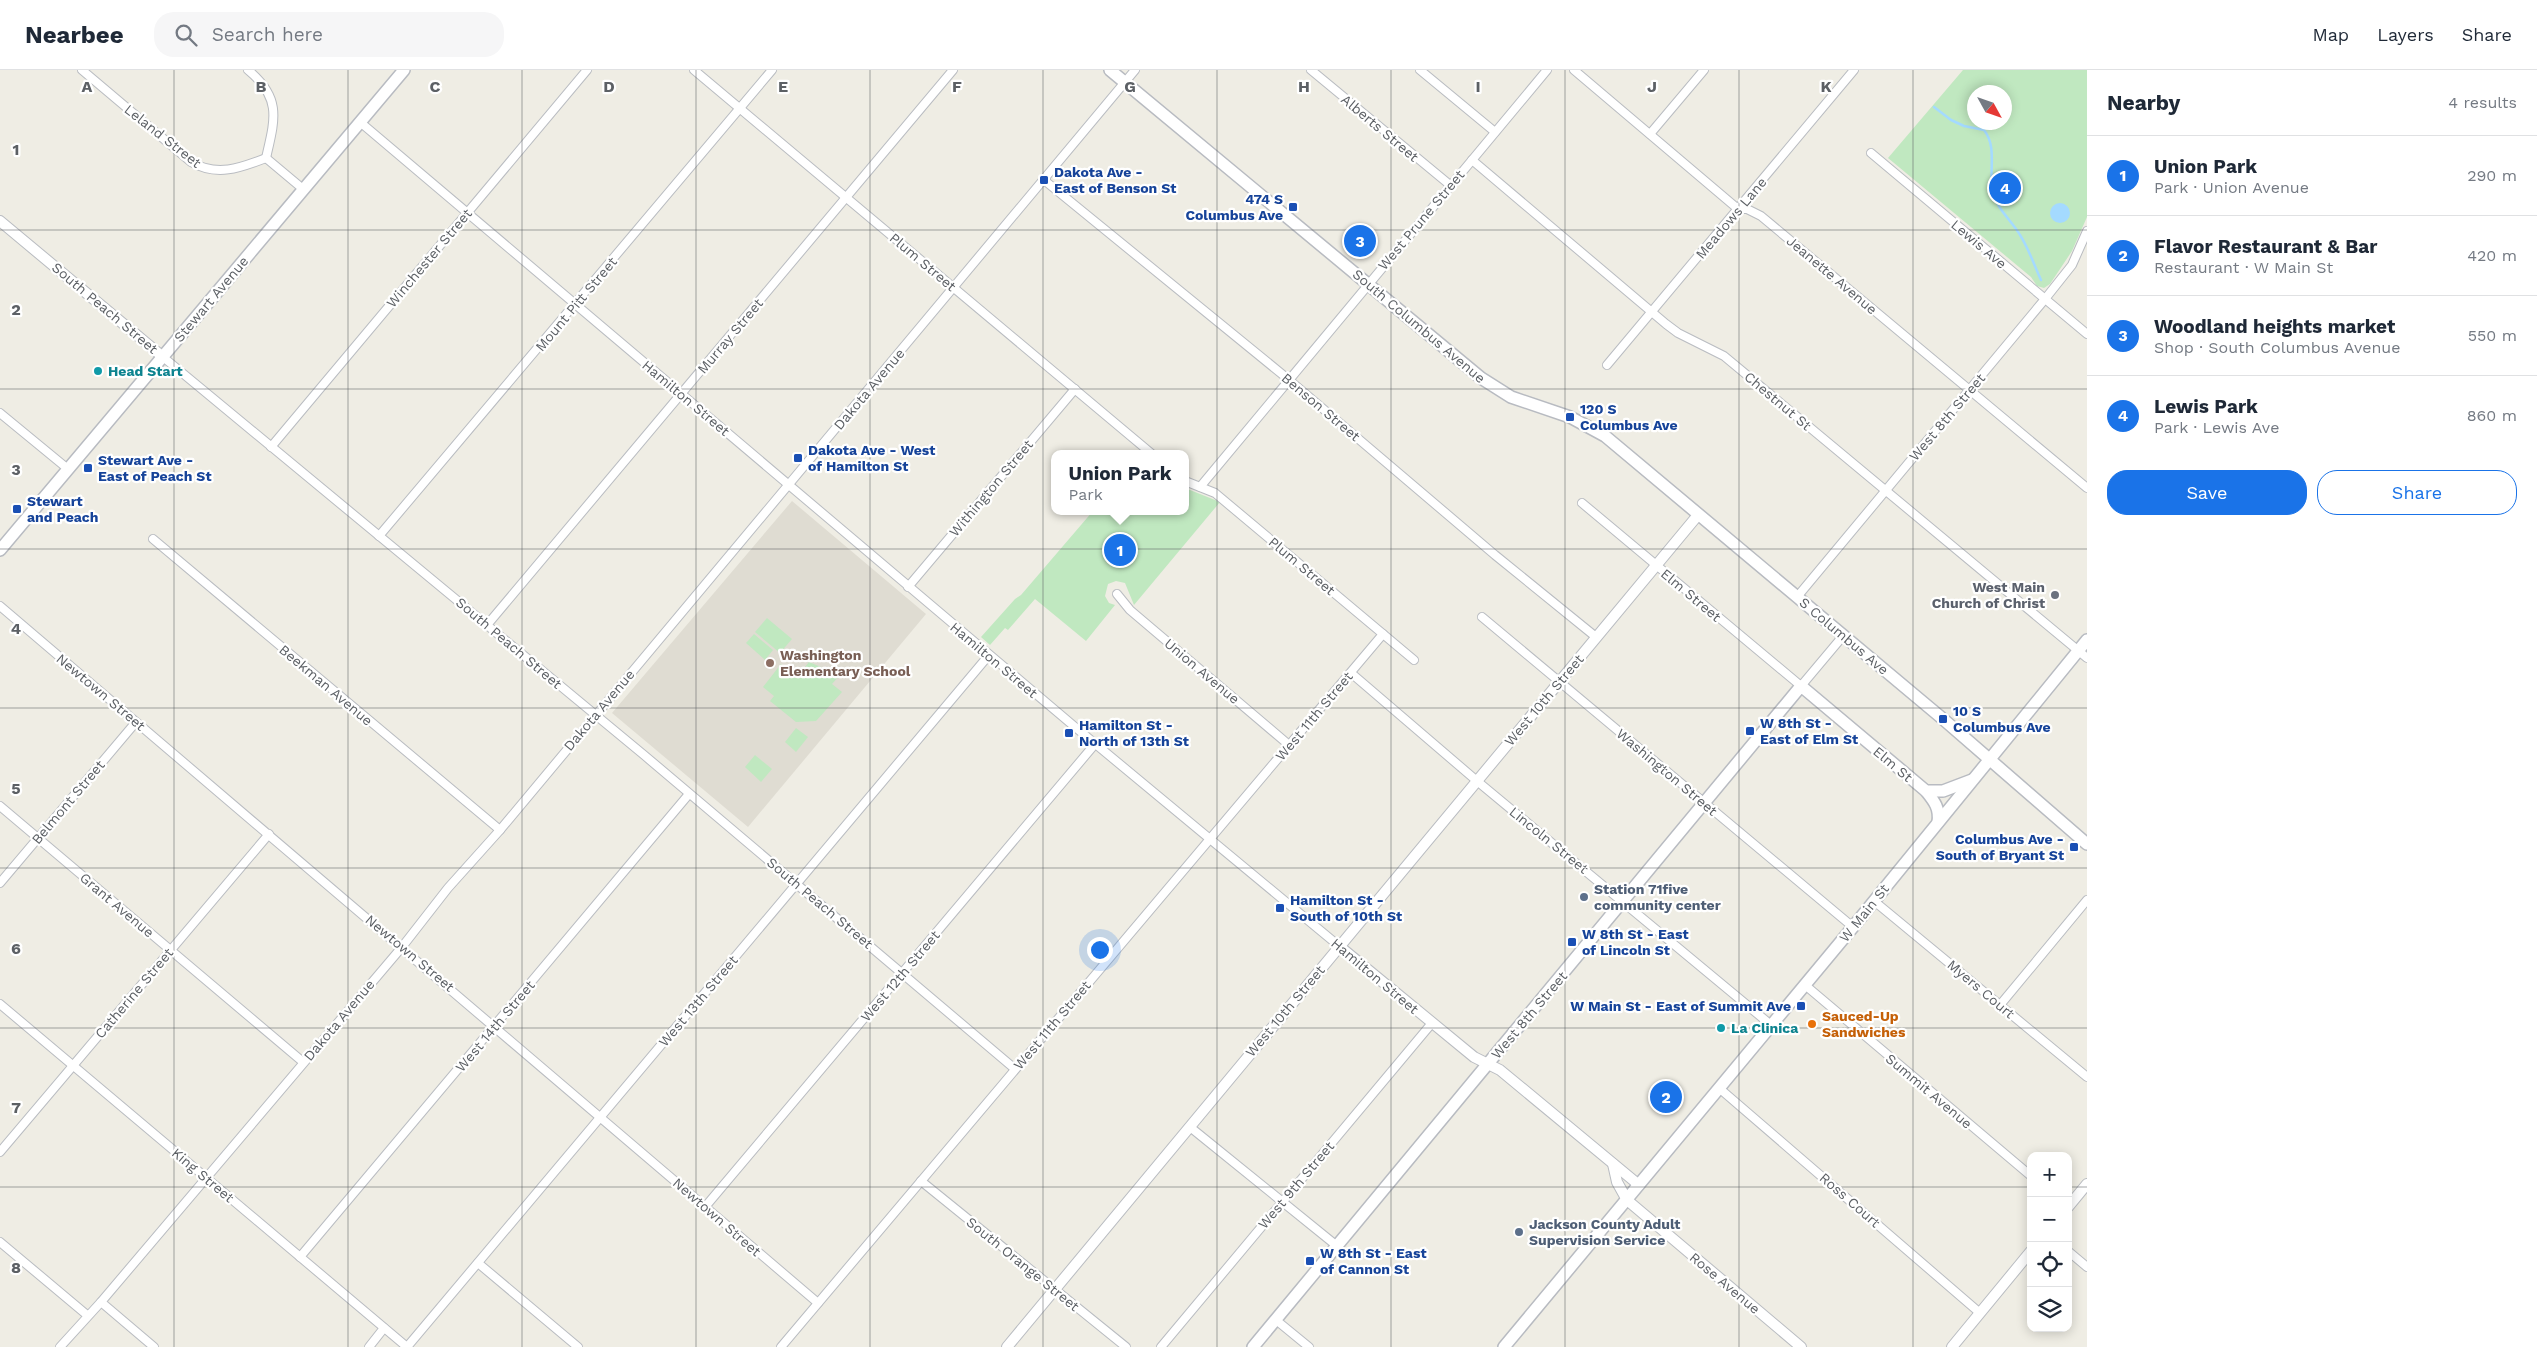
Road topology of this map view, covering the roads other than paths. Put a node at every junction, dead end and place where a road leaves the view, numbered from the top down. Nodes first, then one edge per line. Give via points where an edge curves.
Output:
1 (82, 70) edge
2 (248, 70) edge
3 (404, 70) edge
4 (587, 70) edge
5 (694, 70) edge
6 (772, 70) edge
7 (954, 70) edge
8 (1110, 70) edge
9 (1135, 70) edge
10 (1311, 70) edge
11 (1420, 70) edge
12 (1547, 70) edge
13 (1574, 70) edge
14 (1704, 70) edge
15 (1854, 70) edge
16 (1125, 82) junction
17 (740, 108) junction
18 (360, 122) junction
19 (1495, 132) junction
20 (1650, 134) junction
21 (1871, 153) dead end
22 (266, 158) junction
23 (1472, 160) junction
24 (1044, 180) junction
25 (1450, 185) junction
26 (303, 189) junction
27 (847, 198) junction
28 (1738, 209) junction
29 (466, 214) junction
30 (0, 221) edge
31 (2087, 231) edge
32 (1368, 284) junction
33 (954, 287) junction
34 (2045, 299) junction
35 (575, 305) junction
36 (1652, 312) junction
37 (2087, 334) edge
38 (163, 357) junction
39 (1607, 365) dead end
40 (1288, 379) junction
41 (1075, 390) junction
42 (1969, 390) junction
43 (681, 394) junction
44 (0, 413) edge
45 (271, 447) junction
46 (1147, 450) edge
47 (68, 470) junction
48 (1189, 483) edge
49 (788, 486) junction
50 (1200, 487) junction
51 (2087, 488) edge
52 (1885, 491) junction
53 (1582, 503) dead end
54 (1698, 514) junction
55 (379, 536) junction
56 (152, 539) dead end
57 (0, 550) edge
58 (1656, 565) junction
59 (908, 587) junction
60 (1117, 594) dead end
61 (1797, 597) junction
62 (0, 606) edge
63 (1482, 618) dead end
64 (487, 625) junction
65 (1383, 634) junction
66 (1843, 636) junction
67 (1596, 637) junction
68 (2087, 640) edge
69 (2083, 654) edge
70 (989, 655) junction
71 (1414, 660) dead end
72 (1351, 673) junction
73 (1560, 681) junction
74 (1801, 686) junction
75 (595, 715) junction
76 (136, 722) junction
77 (1095, 744) junction
78 (1290, 745) junction
79 (1988, 760) junction
80 (1972, 780) junction
81 (1476, 781) junction
82 (1926, 791) junction
83 (690, 794) junction
84 (1705, 805) junction
85 (0, 806) edge
86 (1938, 822) junction
87 (500, 830) junction
88 (269, 834) junction
89 (38, 838) junction
90 (1210, 840) junction
91 (2087, 844) edge
92 (0, 883) edge
93 (796, 884) junction
94 (2087, 900) edge
95 (1874, 901) junction
96 (1625, 902) junction
97 (1853, 927) junction
98 (402, 946) junction
99 (1339, 946) junction
100 (171, 950) junction
101 (903, 973) junction
102 (1805, 985) junction
103 (0, 1004) edge
104 (2000, 1005) junction
105 (1432, 1023) junction
106 (1771, 1025) junction
107 (496, 1026) junction
108 (304, 1062) junction
109 (1488, 1064) junction
110 (73, 1065) junction
111 (1015, 1068) junction
112 (2087, 1077) edge
113 (1719, 1088) junction
114 (601, 1117) junction
115 (1190, 1127) junction
116 (0, 1152) edge
117 (1613, 1164) junction
118 (2027, 1173) edge
119 (206, 1177) junction
120 (921, 1181) junction
121 (2087, 1184) edge
122 (1639, 1185) junction
123 (1282, 1200) junction
124 (1626, 1200) junction
125 (2072, 1202) edge
126 (705, 1207) junction
127 (0, 1242) edge
128 (1337, 1246) junction
129 (2072, 1254) edge
130 (300, 1257) junction
131 (2027, 1257) edge
132 (478, 1263) junction
133 (2087, 1267) edge
134 (1054, 1289) junction
135 (101, 1302) junction
136 (818, 1303) junction
137 (1980, 1313) junction
138 (87, 1315) junction
139 (1276, 1320) junction
140 (384, 1328) junction
141 (60, 1347) edge
142 (154, 1347) edge
143 (369, 1347) edge
144 (407, 1347) edge
145 (578, 1347) edge
146 (781, 1347) edge
147 (1007, 1347) edge
148 (1126, 1347) edge
149 (1161, 1347) edge
150 (1253, 1347) edge
151 (1309, 1347) edge
152 (1504, 1347) edge
153 (1801, 1347) edge
154 (1952, 1347) edge

1 - 22 street, Leland Street via 202,169 230,170
2 - 22 street via 266,86 273,101
3 - 18 main road, Stewart Avenue
4 - 29 street, Winchester Street
5 - 17 street, Plum Street
6 - 17 street, Mount Pitt Street
7 - 27 street, Murray Street
8 - 16 main road, South Columbus Avenue
9 - 16 street, Dakota Avenue
10 - 25 street, Alberts Street
11 - 19 street
12 - 19 street, West Prune Street
13 - 20 street, Jeanette Avenue
14 - 20 street
15 - 28 street, Meadows Lane
16 - 24 street, Dakota Avenue
16 - 32 main road, South Columbus Avenue
17 - 27 street, Plum Street
17 - 35 street, Mount Pitt Street
18 - 26 main road, Stewart Avenue
18 - 29 street, Hamilton Street
19 - 23 street, West Prune Street
20 - 28 street, Jeanette Avenue
21 - 34 street, Lewis Ave
22 - 26 street
23 - 25 street, West Prune Street
23 - 36 street, Chestnut St
24 - 33 street, Dakota Avenue
24 - 40 street, Benson Street
25 - 32 street, West Prune Street
26 - 38 main road, Stewart Avenue
27 - 33 street, Plum Street
27 - 43 street, Murray Street
28 - 36 street, Meadows Lane
28 - 42 street, Jeanette Avenue via 1747,209 1761,216
29 - 35 street, Hamilton Street
29 - 45 street, Winchester Street
30 - 38 street, South Peach Street
31 - 34 street, West 8th Street via 2072,265
32 - 40 street, West Prune Street
32 - 54 main road, South Columbus Avenue via 1481,378 1511,397 1591,427
33 - 41 street, Plum Street
33 - 49 street, Dakota Avenue
34 - 37 street, Lewis Ave
34 - 42 street, West 8th Street
35 - 43 street, Hamilton Street
35 - 55 street, Mount Pitt Street
36 - 39 street, Meadows Lane
36 - 52 street, Chestnut St via 1678,333 1724,356
38 - 45 street, South Peach Street
38 - 47 main road, Stewart Avenue
40 - 50 street, West Prune Street
40 - 67 street, Benson Street
41 - 46 street, Plum Street
41 - 59 street, Withington Street
42 - 51 street, Jeanette Avenue
42 - 52 street, West 8th Street
43 - 49 street, Hamilton Street
43 - 64 street, Murray Street
44 - 47 street
45 - 55 street, South Peach Street
47 - 57 main road, Stewart Avenue
48 - 50 street, Plum Street
49 - 59 street, Hamilton Street
49 - 75 street, Dakota Avenue
50 - 65 street, Plum Street via 1215,493
52 - 61 street, West 8th Street
52 - 69 street, Chestnut St
53 - 58 street, Elm Street
54 - 58 street, West 10th Street
54 - 61 main road, S Columbus Ave
55 - 64 street, South Peach Street
56 - 87 street, Beekman Avenue
58 - 67 street, West 10th Street
58 - 74 street, Elm Street
59 - 70 street, Hamilton Street
60 - 78 street, Union Avenue via 1130,610
61 - 66 main road, S Columbus Ave
62 - 76 street, Newtown Street
63 - 73 street, Washington Street
64 - 75 street, South Peach Street
65 - 71 street, Plum Street
65 - 72 street, West 11th Street
66 - 74 street, West 8th Street
66 - 79 main road, S Columbus Ave
67 - 73 street, West 10th Street
68 - 69 main road, W Main St
69 - 79 main road, W Main St
70 - 77 street, Hamilton Street
70 - 93 street, West 13th Street
72 - 78 street, West 11th Street
72 - 81 street, Lincoln Street
73 - 81 street, West 10th Street
73 - 84 street, Washington Street
74 - 82 main road, Elm St
74 - 84 main road, West 8th Street
75 - 83 street, South Peach Street
75 - 87 street, Dakota Avenue
76 - 88 street, Newtown Street
76 - 89 street, Belmont Street
77 - 90 street, Hamilton Street
77 - 101 street, West 12th Street
78 - 90 street, West 11th Street
79 - 80 main road, W Main St
79 - 91 main road, S Columbus Ave
80 - 82 main road, Elm St via 1943,791
80 - 86 main road, W Main St
81 - 96 street, Lincoln Street
81 - 99 street, West 10th Street
82 - 86 main road via 1936,805
83 - 93 street, South Peach Street
83 - 107 street, West 14th Street
84 - 96 main road, West 8th Street
84 - 97 street, Washington Street
85 - 89 street, Grant Avenue
86 - 95 main road, W Main St
87 - 98 street, Dakota Avenue
88 - 98 street, Newtown Street
88 - 100 street, Catherine Street
89 - 92 street, Belmont Street
89 - 100 street, Grant Avenue
90 - 99 street, Hamilton Street
90 - 111 street, West 11th Street
93 - 101 street, South Peach Street
93 - 114 street, West 13th Street
94 - 104 street
95 - 97 main road, W Main St
95 - 104 street, Myers Court
96 - 106 street, Lincoln Street
96 - 109 main road, West 8th Street
97 - 102 main road, W Main St
98 - 107 street, Newtown Street
98 - 108 street, Dakota Avenue
99 - 105 street, Hamilton Street
99 - 115 street, West 10th Street
100 - 108 street, Grant Avenue
100 - 110 street, Catherine Street
101 - 111 street, South Peach Street
101 - 126 street, West 12th Street
102 - 106 main road, W Main St
102 - 118 street, Summit Avenue
103 - 110 street, King Street
104 - 112 street, Myers Court
105 - 109 street, Hamilton Street
105 - 123 street, West 9th Street
106 - 113 main road, W Main St
107 - 114 street, Newtown Street
107 - 130 street, West 14th Street
108 - 119 street, Dakota Avenue
109 - 117 street, Hamilton Street via 1500,1070
109 - 128 main road, West 8th Street
110 - 116 street, Catherine Street
110 - 119 street, King Street
111 - 120 street, West 11th Street
113 - 122 main road, W Main St
113 - 137 street, Ross Court
114 - 126 street, Newtown Street
114 - 132 street, West 13th Street
115 - 123 street
115 - 134 street, West 10th Street
117 - 122 street, Hamilton Street
117 - 124 street
119 - 130 street, King Street
119 - 135 street, Dakota Avenue
120 - 134 street, South Orange Street
120 - 136 street, West 11th Street
121 - 125 street
122 - 124 main road, W Main St
123 - 128 street
123 - 149 street, West 9th Street
124 - 152 main road, W Main St
124 - 153 street, Rose Avenue
126 - 136 street, Newtown Street
127 - 138 street
128 - 139 main road, West 8th Street
129 - 133 street
130 - 140 street, King Street
131 - 137 street
132 - 144 street, West 13th Street
132 - 145 street
134 - 147 street, West 10th Street
134 - 148 street, South Orange Street
135 - 138 street, Dakota Avenue
135 - 142 street
136 - 146 street, West 11th Street
137 - 154 street
138 - 141 street, Dakota Avenue
139 - 150 main road, West 8th Street
139 - 151 street
140 - 143 street
140 - 144 street, King Street

